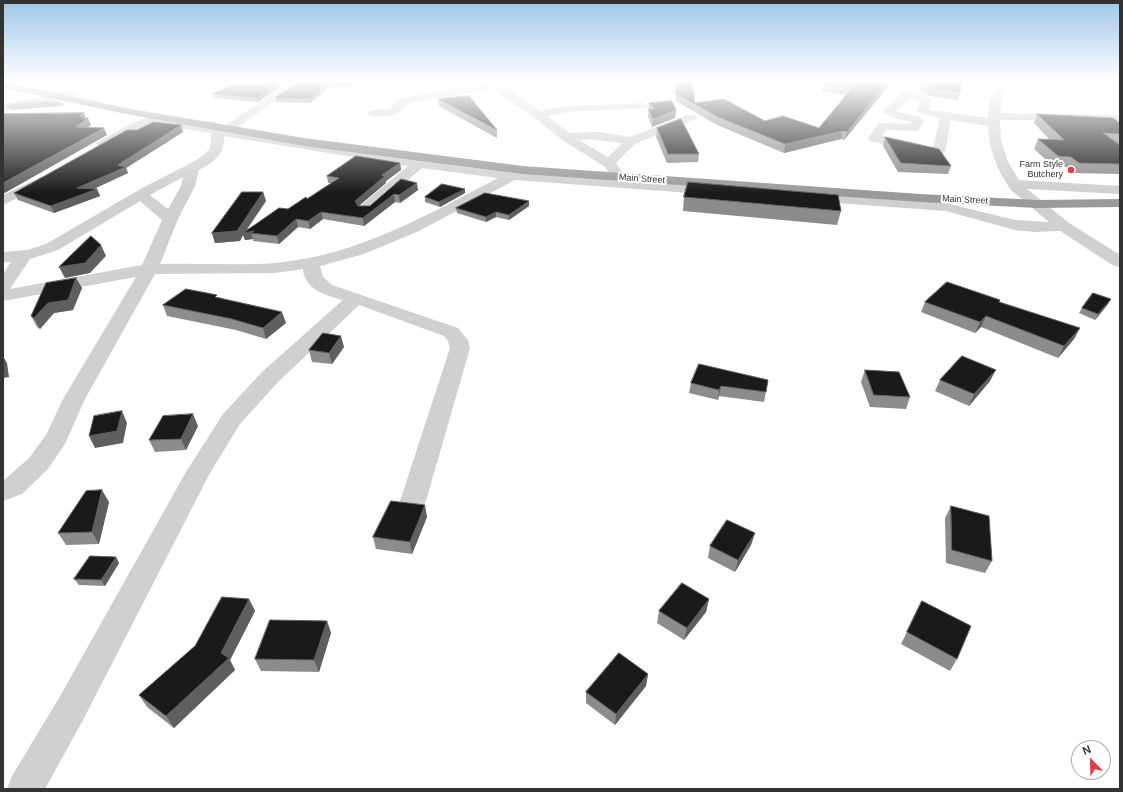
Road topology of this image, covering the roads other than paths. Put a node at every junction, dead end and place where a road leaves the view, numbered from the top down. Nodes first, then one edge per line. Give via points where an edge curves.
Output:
1 (156, 119) edge
2 (177, 119) edge
3 (235, 119) edge
4 (544, 119) edge
5 (686, 119) edge
6 (916, 119) edge
7 (945, 119) edge
8 (982, 119) edge
9 (1060, 119) edge
10 (150, 120) junction
11 (994, 120) junction
12 (220, 128) junction
13 (914, 128) junction
14 (943, 132) junction
15 (566, 137) junction
16 (631, 141) junction
17 (92, 151) edge
18 (419, 164) junction
19 (609, 164) junction
20 (192, 168) junction
21 (518, 173) junction
22 (54, 174) edge
23 (619, 177) junction
24 (1014, 184) junction
25 (1120, 190) edge
26 (141, 195) junction
27 (3, 201) edge
28 (1120, 203) edge
29 (1037, 204) junction
30 (365, 209) edge
31 (170, 219) junction
32 (1064, 226) junction
33 (3, 257) edge
34 (23, 257) junction
35 (1120, 262) edge
36 (311, 263) junction
37 (149, 269) junction
38 (3, 287) edge
39 (3, 296) edge
40 (356, 298) junction
41 (3, 492) edge
42 (413, 500) dead end
43 (25, 789) edge

1 - 10 street
2 - 12 highway, Main Street
3 - 12 street
4 - 15 street
5 - 16 street
6 - 13 street via 918,121
7 - 14 street
8 - 11 street
9 - 11 street
10 - 12 street
10 - 17 street
11 - 24 street via 1000,162
12 - 18 street
12 - 20 street via 213,153
12 - 21 highway, Main Street
13 - 14 street
13 - 14 street via 883,126 874,138 935,153 939,151
15 - 16 street via 594,134
15 - 19 street
16 - 19 street
18 - 21 street
18 - 30 street
19 - 23 street
20 - 26 street
20 - 31 street via 188,186
21 - 23 highway, Main Street
21 - 32 street via 946,207 1015,225
21 - 36 street via 413,228 358,250
22 - 27 street
23 - 29 highway, Main Street
24 - 25 street
24 - 29 street
26 - 31 street
26 - 34 street via 52,247 38,254
28 - 29 highway, Main Street
29 - 32 street
31 - 37 street
32 - 35 street
33 - 34 street
34 - 38 street
36 - 37 street via 275,268
36 - 40 street via 312,274 319,285
37 - 39 street
37 - 41 street via 74,399 57,438 38,464
40 - 42 street via 451,332 458,340 460,348
40 - 43 street via 270,377 231,419 198,472 75,702

